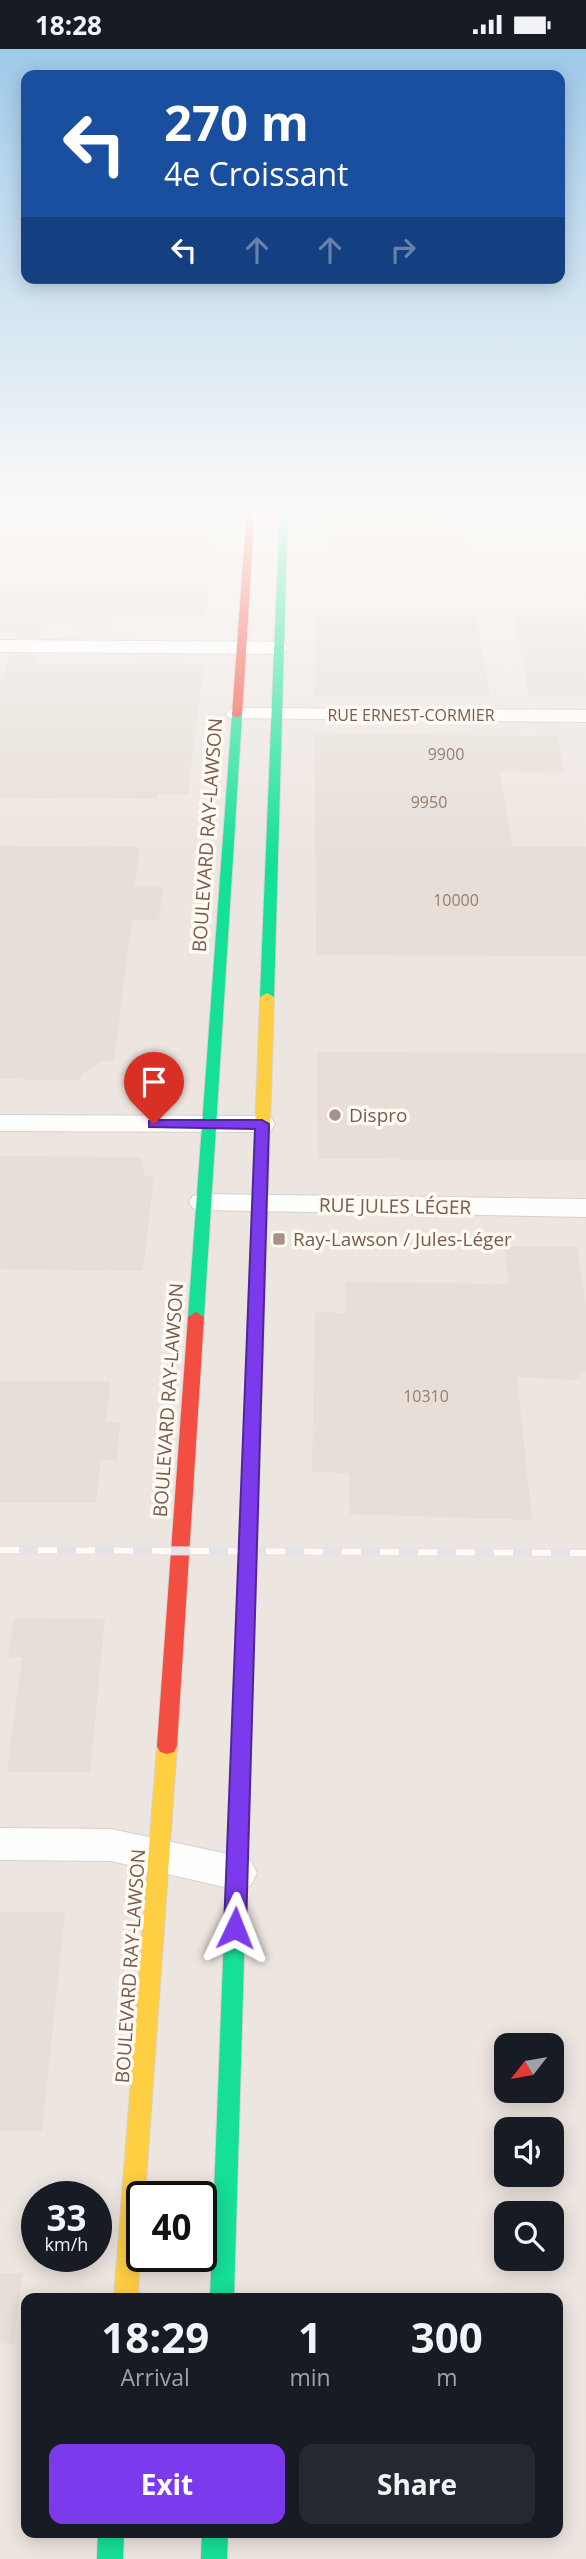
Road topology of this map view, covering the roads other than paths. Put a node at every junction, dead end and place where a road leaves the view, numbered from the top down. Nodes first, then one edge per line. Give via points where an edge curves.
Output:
1 (243, 623) edge
2 (281, 623) edge
3 (0, 646) edge
4 (241, 647) junction
5 (280, 648) junction
6 (236, 714) junction
7 (277, 715) junction
8 (586, 716) edge
9 (0, 1123) edge
10 (209, 1124) junction
11 (262, 1124) junction
12 (203, 1202) junction
13 (261, 1203) junction
14 (586, 1208) edge
15 (0, 1844) edge
16 (160, 1856) junction
17 (237, 1873) junction
18 (126, 2293) edge
19 (222, 2293) edge
20 (111, 2538) edge
21 (215, 2538) edge
22 (110, 2559) edge
23 (214, 2559) edge

1 - 4 street, BOULEVARD RAY-LAWSON
2 - 5 street
3 - 4 street
4 - 5 street
4 - 6 street, BOULEVARD RAY-LAWSON
5 - 7 street
6 - 7 street, RUE ERNEST-CORMIER
6 - 10 street, BOULEVARD RAY-LAWSON
7 - 8 street, RUE ERNEST-CORMIER
7 - 11 street
9 - 10 street
10 - 11 street
10 - 12 street, BOULEVARD RAY-LAWSON
11 - 13 street
12 - 13 street, RUE JULES LÉGER
12 - 16 street, BOULEVARD RAY-LAWSON
13 - 14 street, RUE JULES LÉGER
13 - 17 street
15 - 16 street via 111,1845
16 - 17 street
16 - 18 street, BOULEVARD RAY-LAWSON
17 - 19 street
20 - 22 street
21 - 23 street

